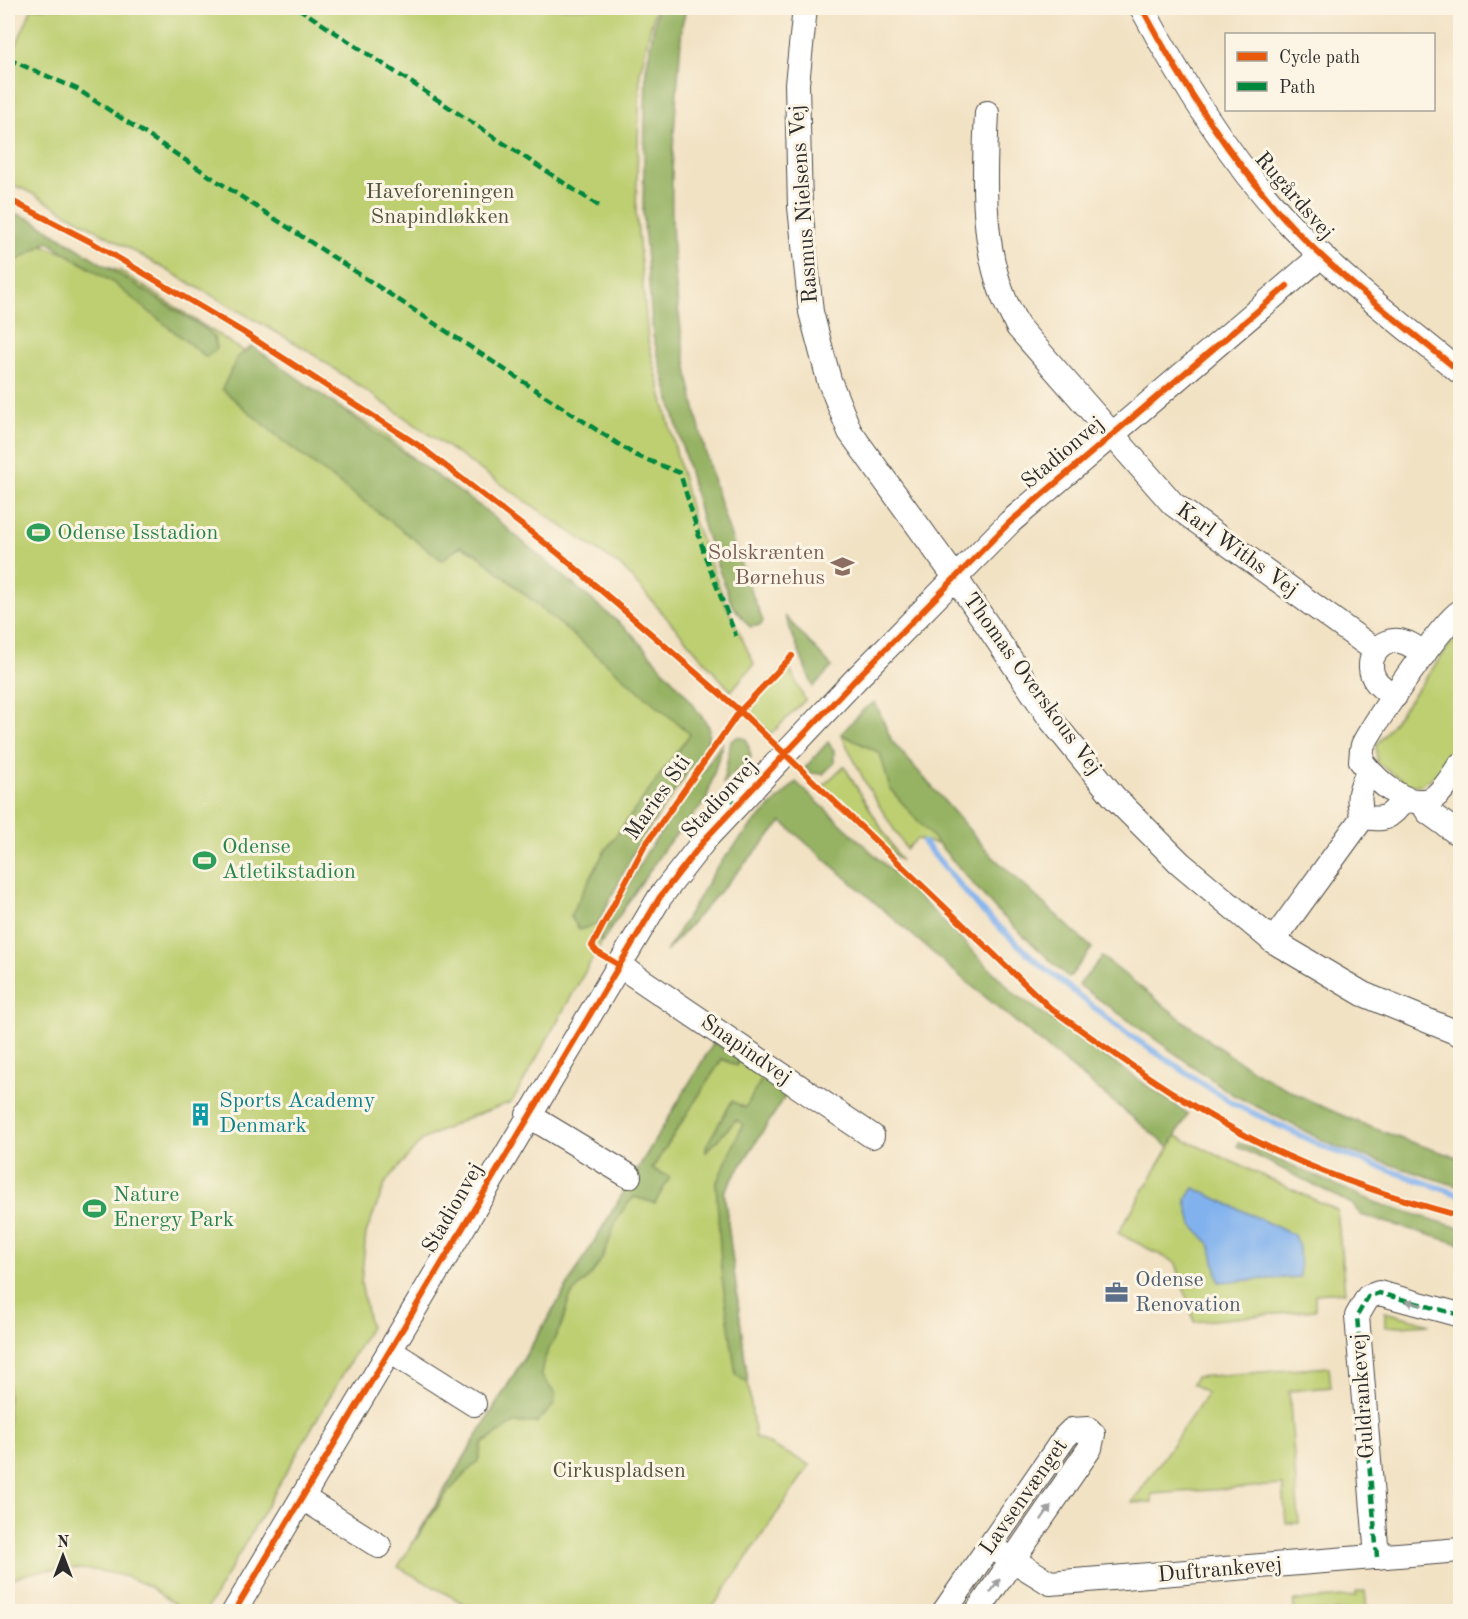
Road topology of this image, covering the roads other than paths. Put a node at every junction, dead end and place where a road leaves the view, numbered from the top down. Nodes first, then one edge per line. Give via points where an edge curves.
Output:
1 (805, 8) edge
2 (1142, 8) edge
3 (987, 112) dead end
4 (1322, 255) junction
5 (1461, 372) edge
6 (1113, 434) junction
7 (955, 577) junction
8 (1461, 612) edge
9 (1375, 650) junction
10 (1424, 654) junction
11 (1395, 696) junction
12 (1461, 765) edge
13 (1369, 771) junction
14 (1413, 800) junction
15 (1363, 817) junction
16 (1461, 835) edge
17 (1273, 942) junction
18 (619, 965) junction
19 (1461, 1034) edge
20 (528, 1115) junction
21 (872, 1136) dead end
22 (629, 1176) dead end
23 (1461, 1315) edge
24 (390, 1351) junction
25 (474, 1404) dead end
26 (303, 1498) junction
27 (379, 1546) dead end
28 (990, 1546) junction
29 (1461, 1550) edge
30 (1377, 1557) junction
31 (1012, 1561) junction
32 (234, 1611) edge
33 (944, 1611) edge
34 (977, 1611) edge

1 - 7 street, Rasmus Nielsens Vej via 798,95 800,207 811,312 829,380 850,432
2 - 4 street, Rugårdsvej via 1171,62 1218,134 1285,218
3 - 6 street, Karl Withs Vej via 984,162 990,241 1001,292 1018,327
4 - 5 street, Rugårdsvej
4 - 6 street, Stadionvej
6 - 7 street, Stadionvej via 1010,522
6 - 9 street, Karl Withs Vej via 1173,504
7 - 17 street, Thomas Overskous Vej via 1052,721 1114,797 1180,863
7 - 18 street, Stadionvej via 707,837 667,888
8 - 10 street
9 - 10 street via 1385,642 1398,640
9 - 11 street via 1373,677
10 - 11 street
11 - 13 street via 1362,746 1361,761
12 - 14 street via 1436,797
13 - 14 street
13 - 15 street via 1359,791
14 - 15 street via 1381,820
14 - 16 street
15 - 17 street
17 - 19 street, Thomas Overskous Vej via 1363,993
18 - 20 street, Stadionvej
18 - 21 street, Snapindvej
20 - 22 street
20 - 24 street, Stadionvej
23 -> 30 street, Guldrankevej via 1379,1293 1368,1297 1357,1316
24 - 25 street
24 - 26 street, Stadionvej
26 - 27 street
26 - 32 street, Stadionvej
28 - 31 street, Duftrankevej
31 -> 28 street, Lavsenvænget via 1090,1448 1093,1434 1088,1429 1072,1430 1065,1437
28 - 33 street, Lavsenvænget
29 - 30 street, Duftrankevej
30 - 31 street, Duftrankevej via 1050,1583
34 -> 31 street, Lavsenvænget

